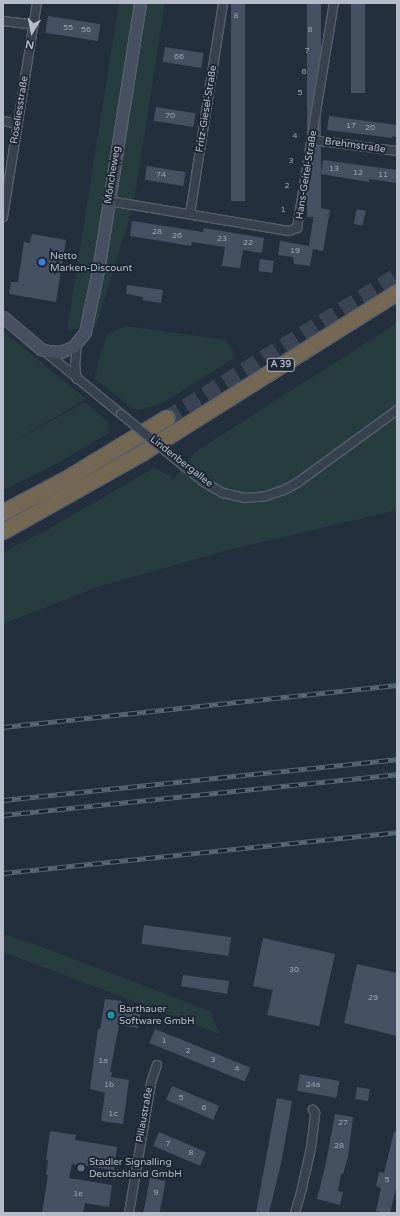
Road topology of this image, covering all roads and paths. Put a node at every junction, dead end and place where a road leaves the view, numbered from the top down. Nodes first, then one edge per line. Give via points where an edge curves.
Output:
1 (37, 3) edge
2 (140, 3) edge
3 (223, 3) edge
4 (334, 3) edge
5 (3, 21) edge
6 (34, 26) junction
7 (3, 121) edge
8 (18, 124) junction
9 (313, 140) junction
10 (397, 151) edge
11 (109, 201) junction
12 (190, 214) junction
13 (3, 217) edge
14 (397, 292) edge
15 (3, 317) edge
16 (77, 344) junction
17 (41, 349) junction
18 (77, 379) junction
19 (397, 410) edge
20 (166, 418) tunnel mouth
21 (3, 512) edge
22 (6, 531) edge
23 (157, 1065) dead end
24 (313, 1110) dead end
25 (129, 1213) edge
26 (294, 1213) edge

1 - 6 street, Roseliesstraße
2 - 11 main road, Möncheweg
3 - 12 street, Fritz-Giesel-Straße
4 - 9 street, Hans-Geitel-Straße
5 - 6 street
6 - 8 street, Roseliesstraße
7 - 8 street
8 - 13 street, Roseliesstraße
9 - 10 street, Brehmstraße
9 - 12 street, Hans-Geitel-Straße via 297,228 289,230
11 - 12 street, Hans-Geitel-Straße
11 - 16 main road, Möncheweg via 88,325
14 - 22 highway, A 39 via 143,452
15 - 17 main road
16 - 17 main road via 60,352
16 - 18 street
17 - 18 street, Lindenbergallee
18 - 19 street, Lindenbergallee, bridge via 202,481 224,493 245,498 271,494 297,483
20 - 21 highway via 69,477
23 - 25 street, Pillaustraße via 151,1083
24 - 26 street via 315,1113 311,1148

